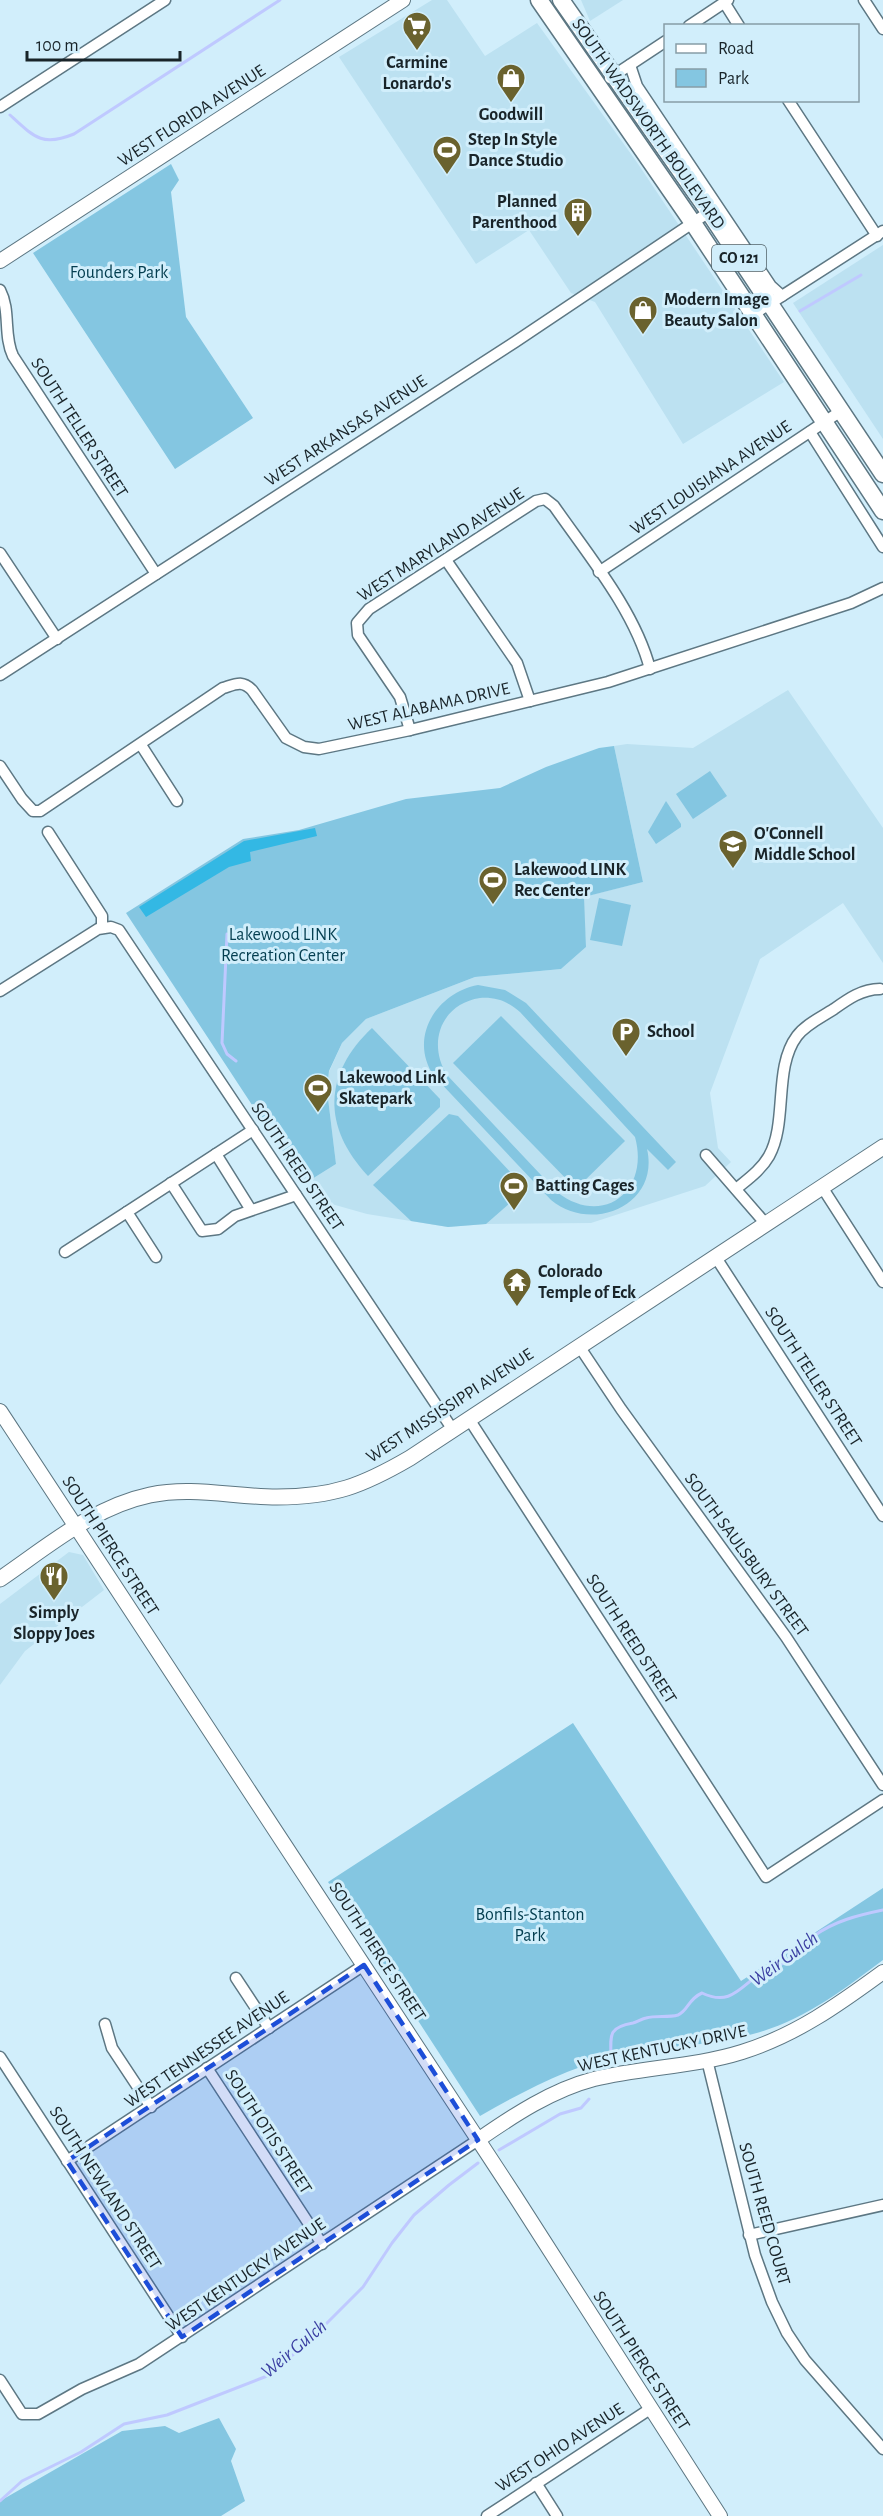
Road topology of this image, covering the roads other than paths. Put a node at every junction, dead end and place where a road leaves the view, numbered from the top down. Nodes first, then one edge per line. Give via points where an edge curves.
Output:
1 (165, 0) edge
2 (403, 0) edge
3 (539, 0) edge
4 (561, 0) edge
5 (864, 0) edge
6 (726, 1) edge
7 (692, 24) edge
8 (739, 24) edge
9 (883, 29) edge
10 (664, 42) edge
11 (630, 65) junction
12 (614, 76) junction
13 (597, 86) junction
14 (789, 102) edge
15 (0, 107) edge
16 (709, 212) junction
17 (693, 223) junction
18 (880, 233) edge
19 (0, 261) edge
20 (0, 290) edge
21 (776, 300) junction
22 (754, 314) junction
23 (841, 411) junction
24 (824, 422) junction
25 (810, 432) junction
26 (883, 474) edge
27 (883, 511) edge
28 (883, 547) edge
29 (0, 553) edge
30 (446, 560) junction
31 (599, 572) junction
32 (156, 574) junction
33 (883, 588) edge
34 (57, 639) junction
35 (650, 669) junction
36 (0, 675) edge
37 (530, 701) junction
38 (410, 730) junction
39 (141, 745) junction
40 (0, 766) edge
41 (177, 801) dead end
42 (48, 832) dead end
43 (107, 927) junction
44 (879, 989) dead end
45 (0, 991) edge
46 (253, 1130) junction
47 (883, 1147) edge
48 (216, 1154) junction
49 (706, 1155) dead end
50 (171, 1184) junction
51 (822, 1187) junction
52 (736, 1188) junction
53 (296, 1196) junction
54 (251, 1210) junction
55 (127, 1212) junction
56 (765, 1223) junction
57 (65, 1252) dead end
58 (715, 1256) junction
59 (156, 1257) dead end
60 (883, 1282) edge
61 (579, 1346) junction
62 (0, 1411) edge
63 (469, 1419) junction
64 (453, 1430) junction
65 (883, 1516) edge
66 (77, 1527) junction
67 (0, 1579) edge
68 (883, 1785) edge
69 (883, 1800) edge
70 (364, 1965) junction
71 (883, 1971) edge
72 (236, 1978) dead end
73 (105, 2024) dead end
74 (269, 2028) junction
75 (0, 2057) edge
76 (707, 2060) junction
77 (207, 2068) junction
78 (151, 2107) junction
79 (478, 2140) junction
80 (67, 2161) junction
81 (883, 2205) edge
82 (749, 2235) junction
83 (322, 2244) junction
84 (182, 2337) junction
85 (0, 2380) edge
86 (650, 2409) junction
87 (883, 2449) edge
88 (536, 2483) junction
89 (487, 2516) edge
90 (556, 2516) edge
91 (720, 2516) edge

1 - 15 street
2 - 19 street, WEST FLORIDA AVENUE
3 - 13 main road, SOUTH WADSWORTH BOULEVARD / CO 121
4 - 12 main road, SOUTH WADSWORTH BOULEVARD / CO 121
5 - 9 street
6 - 7 street
6 - 8 street
10 - 11 street
11 - 12 street
11 - 21 street, SOUTH WADSWORTH BOULEVARD via 637,86 771,286
12 - 13 street
12 - 16 main road, SOUTH WADSWORTH BOULEVARD / CO 121
13 - 17 main road, SOUTH WADSWORTH BOULEVARD / CO 121
14 - 18 street
16 - 17 street, WEST ARKANSAS AVENUE
16 - 21 main road, SOUTH WADSWORTH BOULEVARD / CO 121
17 - 22 main road, SOUTH WADSWORTH BOULEVARD / CO 121
17 - 32 street, WEST ARKANSAS AVENUE
18 - 21 street
20 - 32 street, SOUTH TELLER STREET via 13,356
21 - 22 street
21 - 23 main road, SOUTH WADSWORTH BOULEVARD / CO 121
22 - 24 main road, SOUTH WADSWORTH BOULEVARD / CO 121
23 - 24 street, WEST LOUISIANA AVENUE
23 - 26 main road, SOUTH WADSWORTH BOULEVARD / CO 121
24 - 25 street, WEST LOUISIANA AVENUE
24 - 27 main road, SOUTH WADSWORTH BOULEVARD / CO 121
25 - 28 street
25 - 31 street, WEST LOUISIANA AVENUE
29 - 34 street
30 - 31 street, WEST MARYLAND AVENUE via 536,501 545,499 554,506
30 - 37 street via 517,663
30 - 38 street, WEST MARYLAND AVENUE via 369,609 357,623 358,635 400,697
31 - 35 street via 633,624
32 - 34 street, WEST ARKANSAS AVENUE
33 - 35 street, WEST ALABAMA DRIVE via 851,603
34 - 36 street, WEST ARKANSAS AVENUE
35 - 37 street, WEST ALABAMA DRIVE
37 - 38 street, WEST ALABAMA DRIVE
38 - 39 street, WEST ALABAMA DRIVE via 320,749 304,747 286,738 252,690 239,682 223,688
39 - 40 street, WEST ALABAMA DRIVE via 40,811 33,811 22,799
39 - 41 street
42 - 43 street, SOUTH REED STREET
43 - 45 street via 84,936
43 - 46 street, SOUTH REED STREET via 119,930 132,946
44 - 52 street via 850,998 797,1036 787,1058 771,1152 761,1167
46 - 48 street
46 - 53 street, SOUTH REED STREET
47 - 51 main road, WEST MISSISSIPPI AVENUE
48 - 50 street
48 - 54 street
49 - 52 street
50 - 54 street via 202,1231 218,1229
50 - 55 street
51 - 56 main road, WEST MISSISSIPPI AVENUE
51 - 60 street
52 - 56 street
53 - 54 street
53 - 64 street, SOUTH REED STREET
55 - 57 street
55 - 59 street
56 - 58 main road, WEST MISSISSIPPI AVENUE
58 - 61 main road, WEST MISSISSIPPI AVENUE
58 - 65 street, SOUTH TELLER STREET
61 - 63 main road, WEST MISSISSIPPI AVENUE
61 - 68 street, SOUTH SAULSBURY STREET via 786,1637
62 - 66 street, SOUTH PIERCE STREET
63 - 64 main road, WEST MISSISSIPPI AVENUE
63 - 69 street, SOUTH REED STREET via 766,1877
64 - 66 main road, WEST MISSISSIPPI AVENUE via 351,1488 312,1496 278,1497 167,1492 120,1504
66 - 67 main road, WEST MISSISSIPPI AVENUE
66 - 70 street, SOUTH PIERCE STREET
70 - 74 street, WEST TENNESSEE AVENUE
70 - 79 street, SOUTH PIERCE STREET
71 - 76 street, WEST KENTUCKY DRIVE via 795,2031 744,2051
72 - 74 street
73 - 78 street via 112,2048
74 - 77 street, WEST TENNESSEE AVENUE
75 - 80 street, SOUTH NEWLAND STREET
76 - 79 street, WEST KENTUCKY DRIVE via 582,2083 532,2106
76 - 82 street, SOUTH REED COURT
77 - 78 street, WEST TENNESSEE AVENUE
77 - 83 street, SOUTH OTIS STREET
78 - 80 street, WEST TENNESSEE AVENUE
79 - 83 street, WEST KENTUCKY AVENUE
79 - 86 street, SOUTH PIERCE STREET
80 - 84 street, SOUTH NEWLAND STREET
81 - 82 street
82 - 87 street, SOUTH REED COURT via 767,2292 795,2346
83 - 84 street, WEST KENTUCKY AVENUE
84 - 85 street, WEST KENTUCKY AVENUE via 139,2364 38,2414 22,2414
86 - 88 street, WEST OHIO AVENUE
86 - 91 street, SOUTH PIERCE STREET
88 - 89 street, WEST OHIO AVENUE
88 - 90 street

